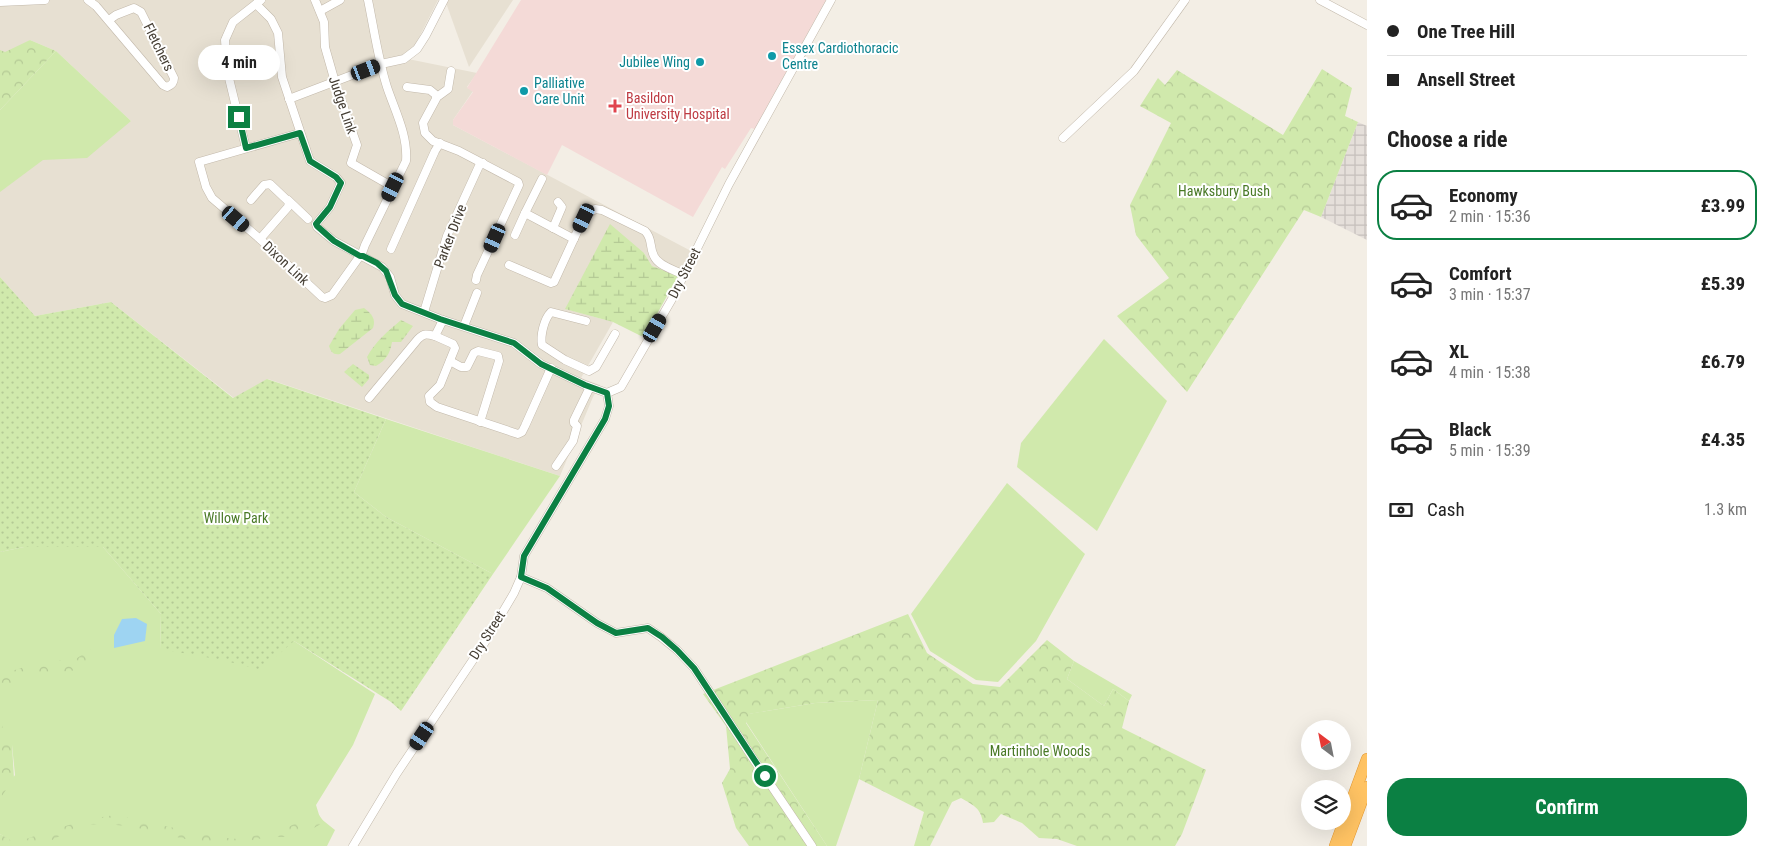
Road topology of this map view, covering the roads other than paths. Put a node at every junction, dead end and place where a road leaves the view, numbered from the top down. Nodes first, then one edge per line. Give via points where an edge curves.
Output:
1 (46, 0) edge
2 (88, 0) edge
3 (315, 0) edge
4 (340, 0) edge
5 (368, 0) edge
6 (444, 0) edge
7 (831, 0) edge
8 (1185, 0) edge
9 (1320, 0) edge
10 (0, 2) edge
11 (258, 2) edge
12 (320, 11) junction
13 (108, 20) junction
14 (1367, 24) edge
15 (381, 64) junction
16 (451, 71) dead end
17 (335, 82) junction
18 (407, 87) dead end
19 (437, 97) junction
20 (288, 99) junction
21 (300, 133) junction
22 (1063, 138) dead end
23 (440, 143) junction
24 (246, 148) junction
25 (483, 163) junction
26 (542, 179) dead end
27 (393, 187) junction
28 (251, 200) dead end
29 (288, 200) junction
30 (558, 202) dead end
31 (525, 213) junction
32 (308, 219) dead end
33 (553, 228) junction
34 (515, 235) dead end
35 (260, 239) junction
36 (574, 239) junction
37 (392, 249) dead end
38 (361, 256) junction
39 (509, 265) dead end
40 (684, 275) junction
41 (476, 280) dead end
42 (477, 293) dead end
43 (424, 312) junction
44 (443, 320) junction
45 (586, 320) dead end
46 (464, 326) junction
47 (615, 334) dead end
48 (435, 336) junction
49 (450, 361) junction
50 (574, 365) junction
51 (551, 368) junction
52 (568, 377) junction
53 (590, 387) junction
54 (607, 393) junction
55 (368, 398) dead end
56 (480, 422) junction
57 (556, 466) dead end
58 (521, 577) junction
59 (1367, 759) edge
60 (1367, 788) edge
61 (353, 846) edge
62 (812, 846) edge
63 (1335, 846) edge
64 (1345, 846) edge

1 - 10 street
2 - 13 street, Fletchers
3 - 12 street, Judge Link
4 - 12 street
5 - 15 street
6 - 15 street via 417,49 404,59
7 - 40 street, Dry Street via 729,184
8 - 22 street via 1134,71
9 - 14 street
11 - 20 street via 278,33 282,77
11 - 24 street via 233,22 225,40 227,70
12 - 17 street, Judge Link via 325,47
13 - 13 street, Fletchers via 134,8 141,12 174,82 167,87 163,85
15 - 17 street
15 - 27 street via 407,149 406,161
16 - 19 street via 448,89
17 - 20 street
17 - 27 street, Judge Link via 357,145 351,163
18 - 19 street via 430,90
19 - 23 street via 423,123 427,136
20 - 21 street
21 - 24 street, Dixon Link
21 - 38 street via 310,161 341,183 330,207 316,224 321,232
23 - 25 street
23 - 37 street
24 - 35 street, Dixon Link via 198,162 212,198
25 - 41 street via 516,180 519,185
25 - 43 street, Parker Drive via 447,236
26 - 31 street
27 - 38 street
28 - 29 street via 268,184
29 - 32 street
29 - 35 street via 288,208
30 - 33 street via 562,207
31 - 33 street
31 - 34 street
33 - 36 street
35 - 38 street, Dixon Link via 325,298 332,295
36 - 39 street via 554,282
36 - 40 street via 584,218 595,209 602,210 645,230 650,235 653,255 658,262
38 - 43 street via 386,271 402,304
40 - 54 street, Dry Street via 621,387
42 - 46 street
43 - 44 street
44 - 46 street
44 - 48 street
45 - 50 street via 551,312 541,337 542,345
46 - 51 street via 514,343
47 - 50 street via 594,369 586,371
48 - 49 street via 454,345
48 - 55 street via 422,334
49 - 56 street via 440,385 430,396 430,402
49 - 56 street via 467,367 478,351 498,356
50 - 52 street
51 - 52 street
51 - 56 street via 520,434
52 - 53 street
53 - 54 street
53 - 57 street via 574,420 577,426 573,441
54 - 58 street, Dry Street via 609,406 605,419 524,556
58 - 61 street, Dry Street via 485,642 397,773
58 - 62 street via 547,588 616,633 648,628 677,650 694,668
59 - 63 highway
60 - 64 highway

